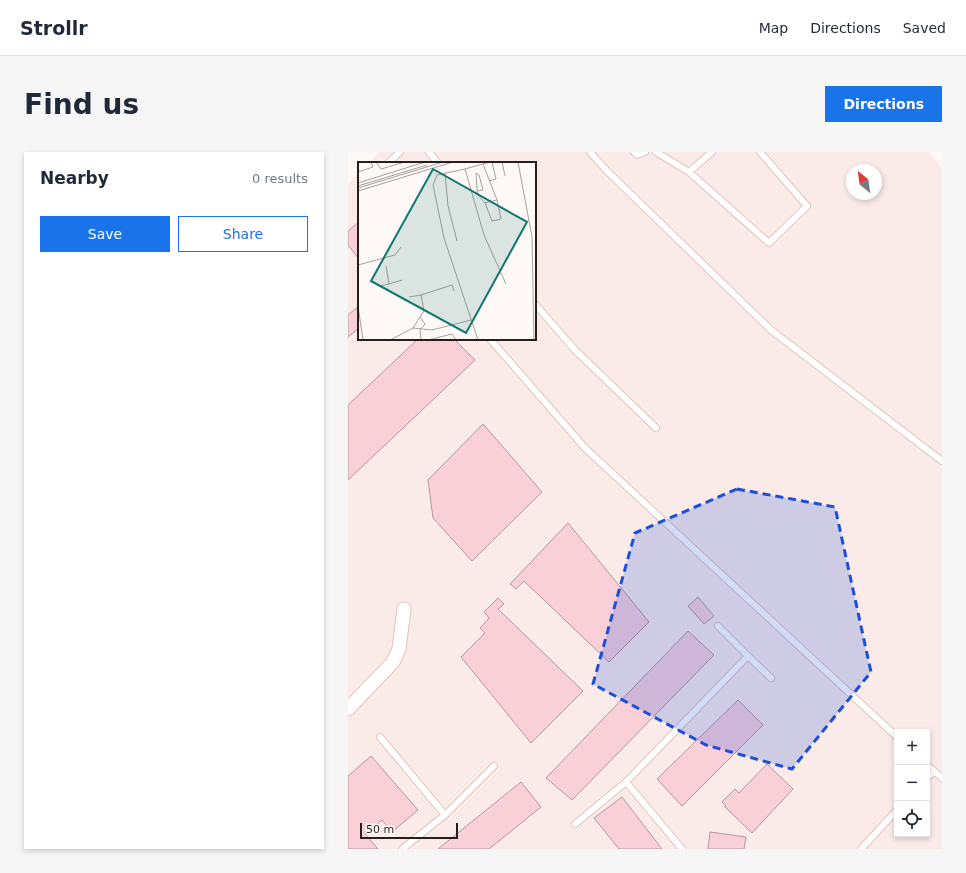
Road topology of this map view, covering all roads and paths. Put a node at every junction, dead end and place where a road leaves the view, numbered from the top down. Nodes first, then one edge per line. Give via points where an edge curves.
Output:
1 (400, 152) edge
2 (429, 152) edge
3 (590, 152) edge
4 (634, 152) edge
5 (644, 152) edge
6 (656, 152) edge
7 (712, 152) edge
8 (760, 152) edge
9 (389, 162) edge
10 (437, 162) edge
11 (689, 172) junction
12 (536, 305) edge
13 (491, 340) edge
14 (656, 428) dead end
15 (942, 460) edge
16 (404, 609) dead end
17 (718, 626) dead end
18 (748, 656) junction
19 (771, 678) dead end
20 (348, 709) edge
21 (894, 734) edge
22 (380, 736) dead end
23 (494, 766) dead end
24 (930, 768) edge
25 (934, 771) junction
26 (930, 775) edge
27 (942, 778) edge
28 (626, 782) junction
29 (894, 813) edge
30 (445, 815) junction
31 (575, 824) dead end
32 (402, 849) edge
33 (682, 849) edge
34 (861, 849) edge

1 - 9 lane
2 - 10 lane
3 - 15 lane via 772,330
4 - 5 lane via 637,155
6 - 11 lane
7 - 11 lane
8 - 11 lane via 807,206 769,243
12 - 14 lane via 575,350
13 - 21 lane via 585,448
16 - 20 street via 399,650 393,662
17 - 18 lane
18 - 19 lane
18 - 28 lane
22 - 30 lane
23 - 30 lane
24 - 25 lane
25 - 26 lane
25 - 27 lane
28 - 31 lane
28 - 33 lane
29 - 34 lane
30 - 32 lane

